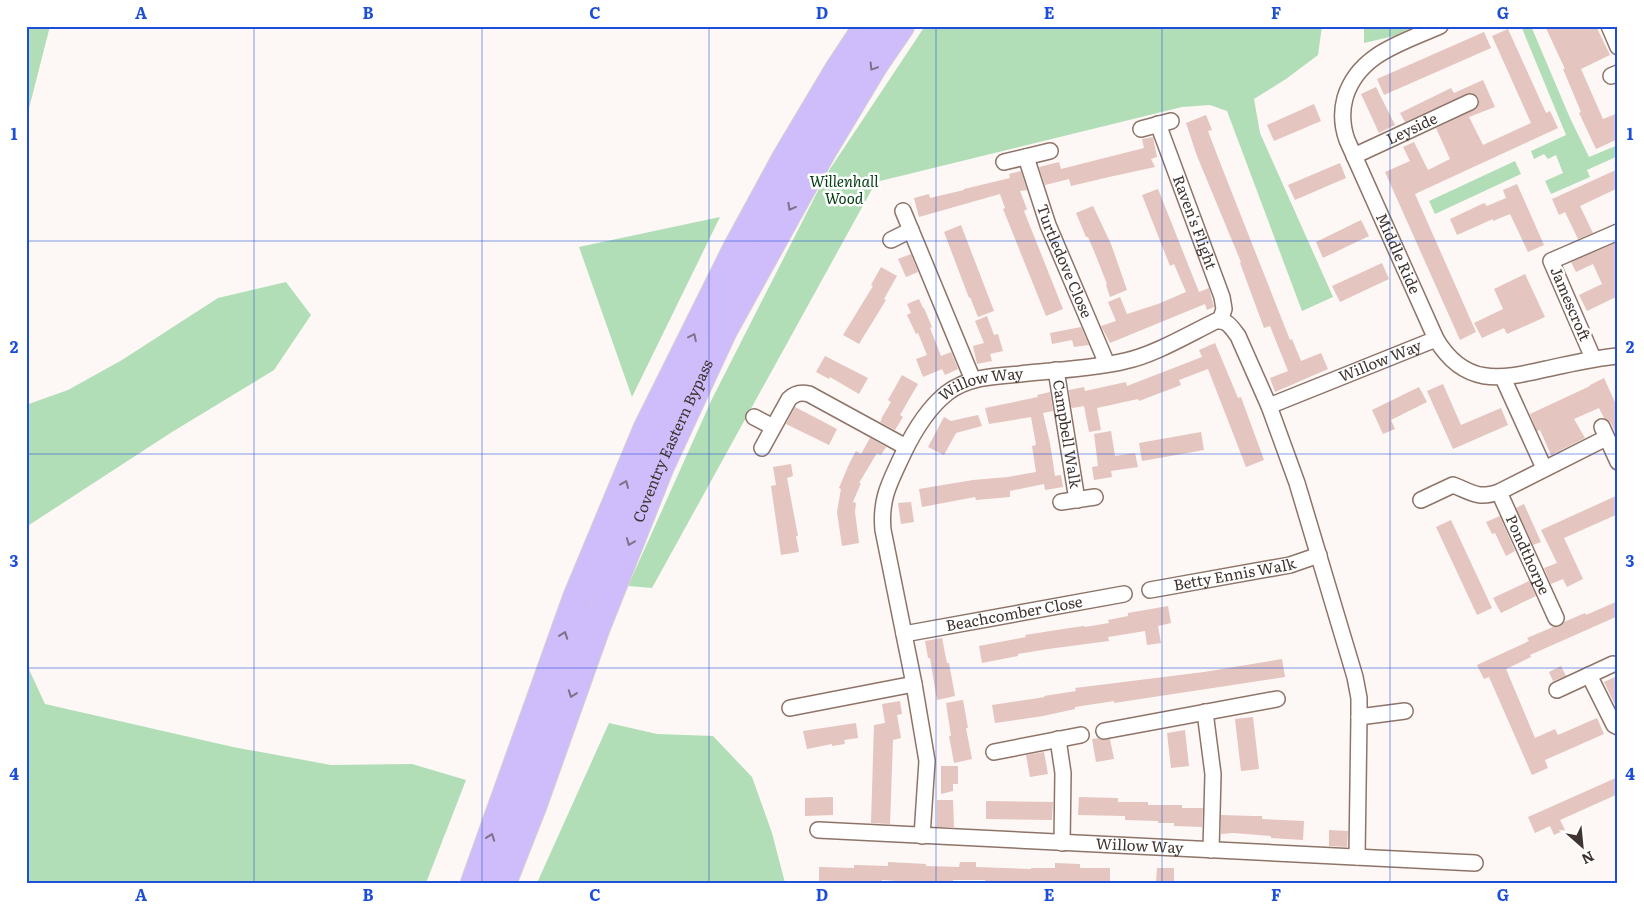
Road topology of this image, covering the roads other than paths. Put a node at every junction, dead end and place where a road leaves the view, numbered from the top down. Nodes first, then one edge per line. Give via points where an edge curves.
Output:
1 (868, 26) edge
2 (900, 26) edge
3 (1440, 26) edge
4 (1609, 26) edge
5 (1618, 47) edge
6 (1470, 102) dead end
7 (1141, 129) dead end
8 (1050, 151) dead end
9 (1354, 156) junction
10 (1026, 157) junction
11 (1004, 162) dead end
12 (903, 211) dead end
13 (911, 230) junction
14 (1618, 232) edge
15 (891, 240) dead end
16 (1220, 320) junction
17 (1436, 339) junction
18 (1618, 356) edge
19 (1592, 358) junction
20 (1106, 364) junction
21 (1056, 370) junction
22 (1503, 378) junction
23 (973, 380) junction
24 (1268, 406) junction
25 (754, 417) dead end
26 (773, 427) junction
27 (906, 447) junction
28 (762, 448) dead end
29 (1618, 462) edge
30 (1544, 468) junction
31 (1499, 492) junction
32 (1095, 497) dead end
33 (1077, 500) junction
34 (1421, 500) dead end
35 (1061, 502) dead end
36 (1319, 555) junction
37 (1150, 590) dead end
38 (1124, 594) dead end
39 (1556, 618) dead end
40 (904, 634) junction
41 (1613, 664) dead end
42 (1589, 675) junction
43 (914, 684) junction
44 (1557, 690) dead end
45 (1277, 699) dead end
46 (790, 708) dead end
47 (1405, 711) dead end
48 (1205, 712) junction
49 (1359, 717) junction
50 (1618, 728) edge
51 (1104, 731) dead end
52 (1081, 735) dead end
53 (1058, 739) junction
54 (994, 752) dead end
55 (818, 830) dead end
56 (922, 836) junction
57 (1062, 843) junction
58 (1211, 850) junction
59 (1357, 857) junction
60 (1475, 863) dead end
61 (475, 883) edge
62 (502, 883) edge

61 -> 1 highway, Coventry Eastern Bypass via 577,598 647,430 754,217
2 -> 62 highway, Coventry Eastern Bypass via 823,149 724,330 660,466
3 - 9 street, Middle Ride via 1380,54 1359,70 1353,79 1344,102 1342,120
4 - 5 street
6 - 9 street, Leyside
7 - 16 street, Raven's Flight via 1165,122 1222,297 1224,309
8 - 10 street
9 - 17 street, Middle Ride
10 - 11 street
10 - 20 street, Turtledove Close via 1048,225
12 - 13 street
13 - 15 street
13 - 23 street
14 - 19 street, Jamescroft via 1551,261
16 - 20 street, Willow Way via 1144,355
16 - 24 street via 1238,336
17 - 22 street, Middle Ride via 1453,361 1467,371 1484,377
17 - 24 street, Willow Way
18 - 19 street, Middle Ride
19 - 22 street, Middle Ride
20 - 21 street, Willow Way
21 - 23 street, Willow Way
21 - 33 street, Campbell Walk
22 - 30 street
23 - 27 street, Willow Way via 940,399
24 - 36 street via 1297,483
25 - 26 street
26 - 27 street via 789,398 805,393
26 - 28 street
27 - 40 street, Willow Way via 886,491 882,515
29 - 30 street via 1604,433
30 - 31 street
31 - 34 street via 1478,495 1453,485
31 - 39 street, Pondthorpe
32 - 33 street, Campbell Walk
33 - 35 street, Campbell Walk
36 - 37 street, Betty Ennis Walk via 1290,564
36 - 49 street via 1355,677
38 - 40 street, Beachcomber Close
40 - 43 street, Willow Way
41 - 42 street
42 - 44 street
42 - 50 street
43 - 46 street
43 - 56 street, Willow Way via 926,761
45 - 48 street
47 - 49 street
48 - 51 street
48 - 58 street via 1213,774
49 - 59 street
52 - 53 street
53 - 54 street
53 - 57 street via 1063,773
55 - 56 street, Willow Way
56 - 57 street, Willow Way
57 - 58 street, Willow Way
58 - 59 street, Willow Way
59 - 60 street, Willow Way

